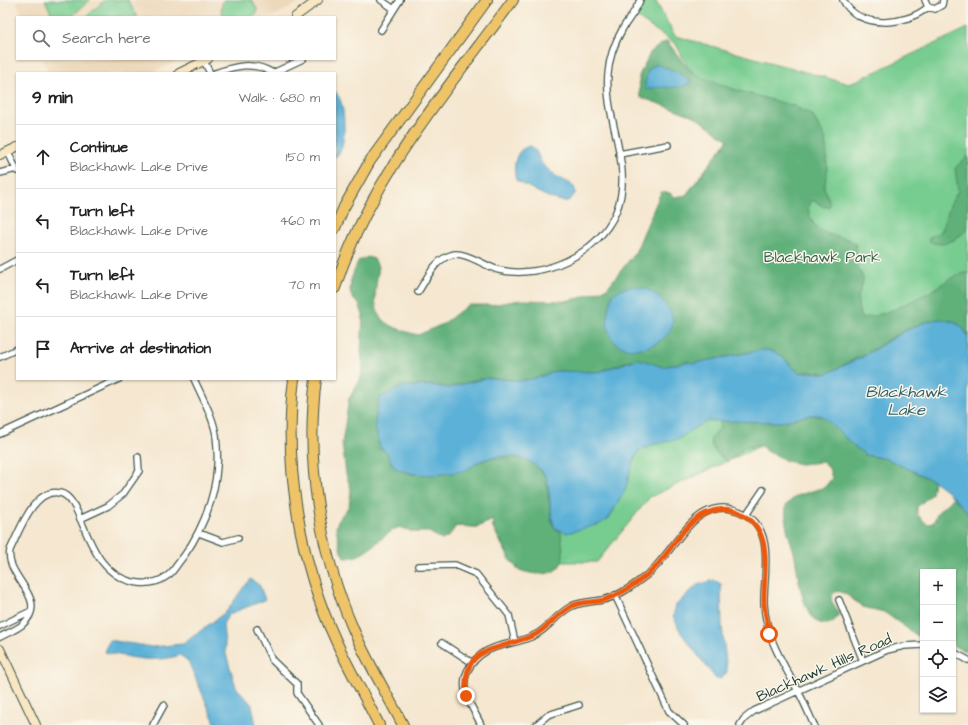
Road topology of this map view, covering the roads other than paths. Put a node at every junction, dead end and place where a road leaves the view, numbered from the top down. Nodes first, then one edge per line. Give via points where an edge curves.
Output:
1 (318, 0) edge
2 (381, 0) edge
3 (400, 0) edge
4 (487, 0) edge
5 (513, 0) edge
6 (640, 0) edge
7 (843, 0) edge
8 (925, 0) edge
9 (943, 0) edge
10 (928, 7) junction
11 (394, 9) junction
12 (296, 16) edge
13 (381, 30) dead end
14 (206, 60) edge
15 (301, 60) edge
16 (180, 72) edge
17 (210, 72) edge
18 (218, 72) edge
19 (270, 72) edge
20 (275, 72) edge
21 (668, 145) dead end
22 (16, 147) edge
23 (4, 153) edge
24 (619, 154) junction
25 (16, 170) edge
26 (0, 173) edge
27 (336, 226) edge
28 (16, 261) edge
29 (0, 269) edge
30 (336, 285) edge
31 (418, 292) dead end
32 (16, 349) edge
33 (0, 357) edge
34 (116, 380) edge
35 (194, 380) edge
36 (294, 380) edge
37 (316, 380) edge
38 (0, 434) edge
39 (138, 457) dead end
40 (762, 490) dead end
41 (746, 515) junction
42 (80, 519) junction
43 (199, 533) junction
44 (238, 538) dead end
45 (418, 566) dead end
46 (615, 595) junction
47 (839, 600) dead end
48 (31, 611) junction
49 (0, 626) edge
50 (257, 629) dead end
51 (0, 637) edge
52 (515, 642) junction
53 (442, 643) dead end
54 (920, 645) edge
55 (0, 649) edge
56 (956, 654) edge
57 (968, 660) edge
58 (863, 661) junction
59 (471, 662) junction
60 (798, 691) junction
61 (164, 705) dead end
62 (579, 705) dead end
63 (36, 725) edge
64 (152, 725) edge
65 (319, 725) edge
66 (379, 725) edge
67 (403, 725) edge
68 (482, 725) edge
69 (536, 725) edge
70 (684, 725) edge
71 (740, 725) edge
72 (814, 725) edge

1 - 12 main road
2 - 11 street
3 - 11 street
4 - 27 highway via 370,161
5 - 30 highway via 405,146 382,182 361,222
6 - 24 street via 616,42 608,75 608,99
7 - 10 street via 858,16 882,22 903,19
8 - 10 street
9 - 10 street via 938,8
11 - 13 street
14 - 16 main road
14 - 17 street
15 - 20 street
18 - 19 street via 247,64
21 - 24 street
22 - 23 main road
23 - 25 street
24 - 31 street via 622,187 616,212 602,234 583,251 552,267 527,272 498,270 471,258 451,254 442,258 435,266
25 - 26 street
28 - 29 street
32 - 33 street
34 - 38 street
35 - 43 street via 216,434 217,465 213,491
36 - 66 highway via 291,429 294,483 306,552 315,586 336,640
37 - 67 highway via 313,442 315,484 327,551 354,631
39 - 42 street via 139,471 123,494 108,506
40 - 41 street
41 - 46 street via 730,509 712,510 700,516 683,530 650,573
41 - 60 street via 759,528 764,544 764,605 769,634 778,657
42 - 43 street via 104,566 119,578 138,583 155,583 168,576
42 - 48 street via 70,498 61,493 44,495 31,508 8,557 10,565 30,596
43 - 44 street via 223,542
45 - 52 street via 455,565 476,574 509,615
46 - 52 street via 572,606 537,634
46 - 70 street via 669,711
47 - 58 street
48 - 49 street
48 - 51 street via 22,626
50 - 65 street via 272,660 297,684 297,693
52 - 59 street via 482,652
53 - 59 street
54 - 58 street, Blackhawk Hills Road via 887,650
55 - 63 main road
56 - 57 street
58 - 60 street, Blackhawk Hills Road
59 - 68 street via 465,679 466,696
60 - 71 street, Blackhawk Hills Road via 754,711
60 - 72 street
61 - 64 street
62 - 69 street via 548,715

